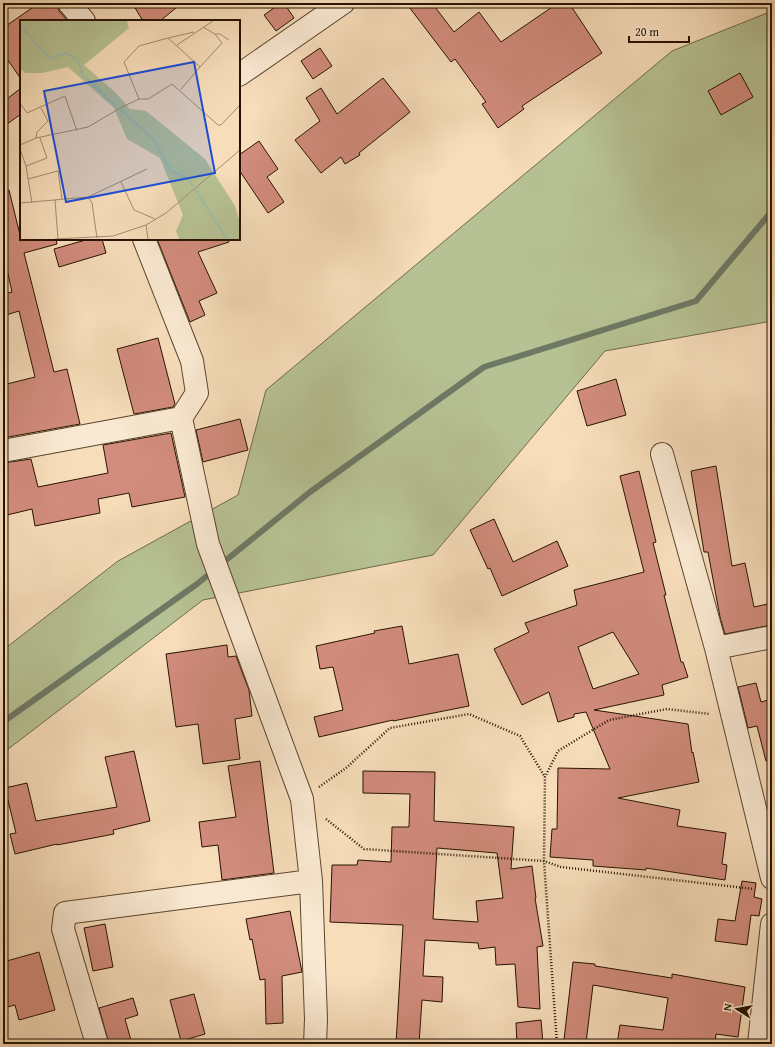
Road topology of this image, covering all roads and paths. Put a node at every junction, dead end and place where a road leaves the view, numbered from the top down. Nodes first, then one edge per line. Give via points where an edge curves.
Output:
1 (69, 3) edge
2 (343, 3) edge
3 (83, 20) edge
4 (240, 74) edge
5 (144, 240) edge
6 (181, 418) junction
7 (3, 451) edge
8 (662, 454) dead end
9 (772, 637) edge
10 (716, 648) junction
11 (733, 717) junction
12 (544, 777) junction
13 (302, 799) junction
14 (544, 861) junction
15 (311, 881) junction
16 (764, 884) edge
17 (772, 924) edge
18 (97, 1044) edge
19 (315, 1044) edge
20 (557, 1044) edge
21 (758, 1044) edge

1 - 3 street
2 - 4 street
5 - 6 street via 192,360 197,393
6 - 7 street
6 - 13 street via 208,544
8 - 10 street
9 - 10 street
10 - 11 street
11 - 12 path via 667,710 609,720 558,751
11 - 16 street
12 - 13 path via 520,736 469,714 390,728 346,768
12 - 14 path
13 - 14 path via 364,849
13 - 15 street
14 - 16 path via 561,867
14 - 20 path
15 - 18 street via 64,913 63,929
15 - 19 street
17 - 21 street

